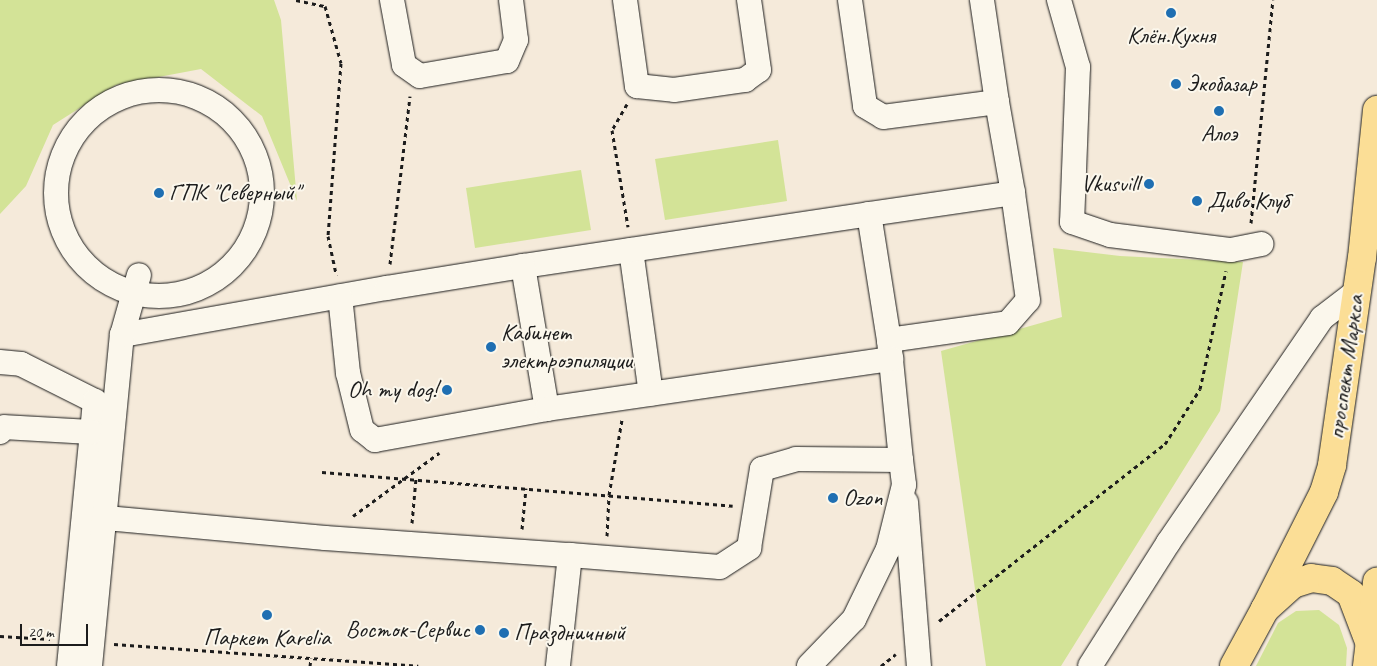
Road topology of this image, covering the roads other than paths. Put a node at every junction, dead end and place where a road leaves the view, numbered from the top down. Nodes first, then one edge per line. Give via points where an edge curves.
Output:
1 (392, 0) edge
2 (511, 0) edge
3 (625, 0) edge
4 (749, 0) edge
5 (850, 0) edge
6 (982, 0) edge
7 (1059, 0) edge
8 (997, 102) junction
9 (1377, 110) edge
10 (1013, 193) junction
11 (869, 214) junction
12 (1261, 244) dead end
13 (632, 250) junction
14 (523, 266) junction
15 (136, 284) junction
16 (1357, 291) junction
17 (340, 296) junction
18 (122, 335) junction
19 (890, 350) junction
20 (0, 362) edge
21 (651, 394) junction
22 (547, 410) junction
23 (0, 432) edge
24 (92, 432) junction
25 (902, 460) junction
26 (904, 485) junction
27 (106, 518) junction
28 (570, 555) junction
29 (1377, 582) edge
30 (1265, 609) junction
31 (83, 642) junction
32 (1368, 655) edge
33 (69, 666) edge
34 (90, 666) edge
35 (558, 666) edge
36 (809, 666) edge
37 (919, 666) edge
38 (1090, 666) edge
39 (1234, 666) edge

1 - 2 lane via 404,65 420,76 507,61 516,40
3 - 4 lane via 637,86 674,90 745,80 759,70
5 - 8 lane via 865,106 883,117
6 - 8 lane
7 - 12 lane via 1078,67 1072,222 1110,235 1231,250
8 - 10 lane
9 - 16 main road, проспект Маркса
10 - 11 lane
10 - 19 lane via 1028,300 1008,323
11 - 13 lane
11 - 19 lane
13 - 14 lane
13 - 21 lane
14 - 17 lane
14 - 22 lane
15 - 15 lane via 106,282 90,269 66,237 56,198 62,158 83,124 116,100 154,90 194,97 228,118 252,150 262,189 256,229 235,263 203,287 164,296
15 - 18 lane
16 - 30 main road, проспект Маркса via 1332,465 1324,492
16 - 38 lane via 1322,318 1168,543
17 - 18 lane
17 - 22 lane via 348,373 362,430 375,440
18 - 27 lane
19 - 21 lane
19 - 25 lane
20 - 24 lane via 21,364 95,401
21 - 22 lane
23 - 24 lane via 4,427
24 - 31 lane
25 - 26 lane
25 - 28 lane via 796,460 762,469 749,548 720,567
26 - 36 lane via 888,549 854,619
26 - 37 lane
27 - 28 lane via 325,538
27 - 31 lane
28 - 35 lane
29 - 32 main road
30 - 32 main road via 1293,584 1311,578 1332,581 1350,594
30 - 39 main road, проспект Маркса
31 - 33 lane
31 - 34 lane

